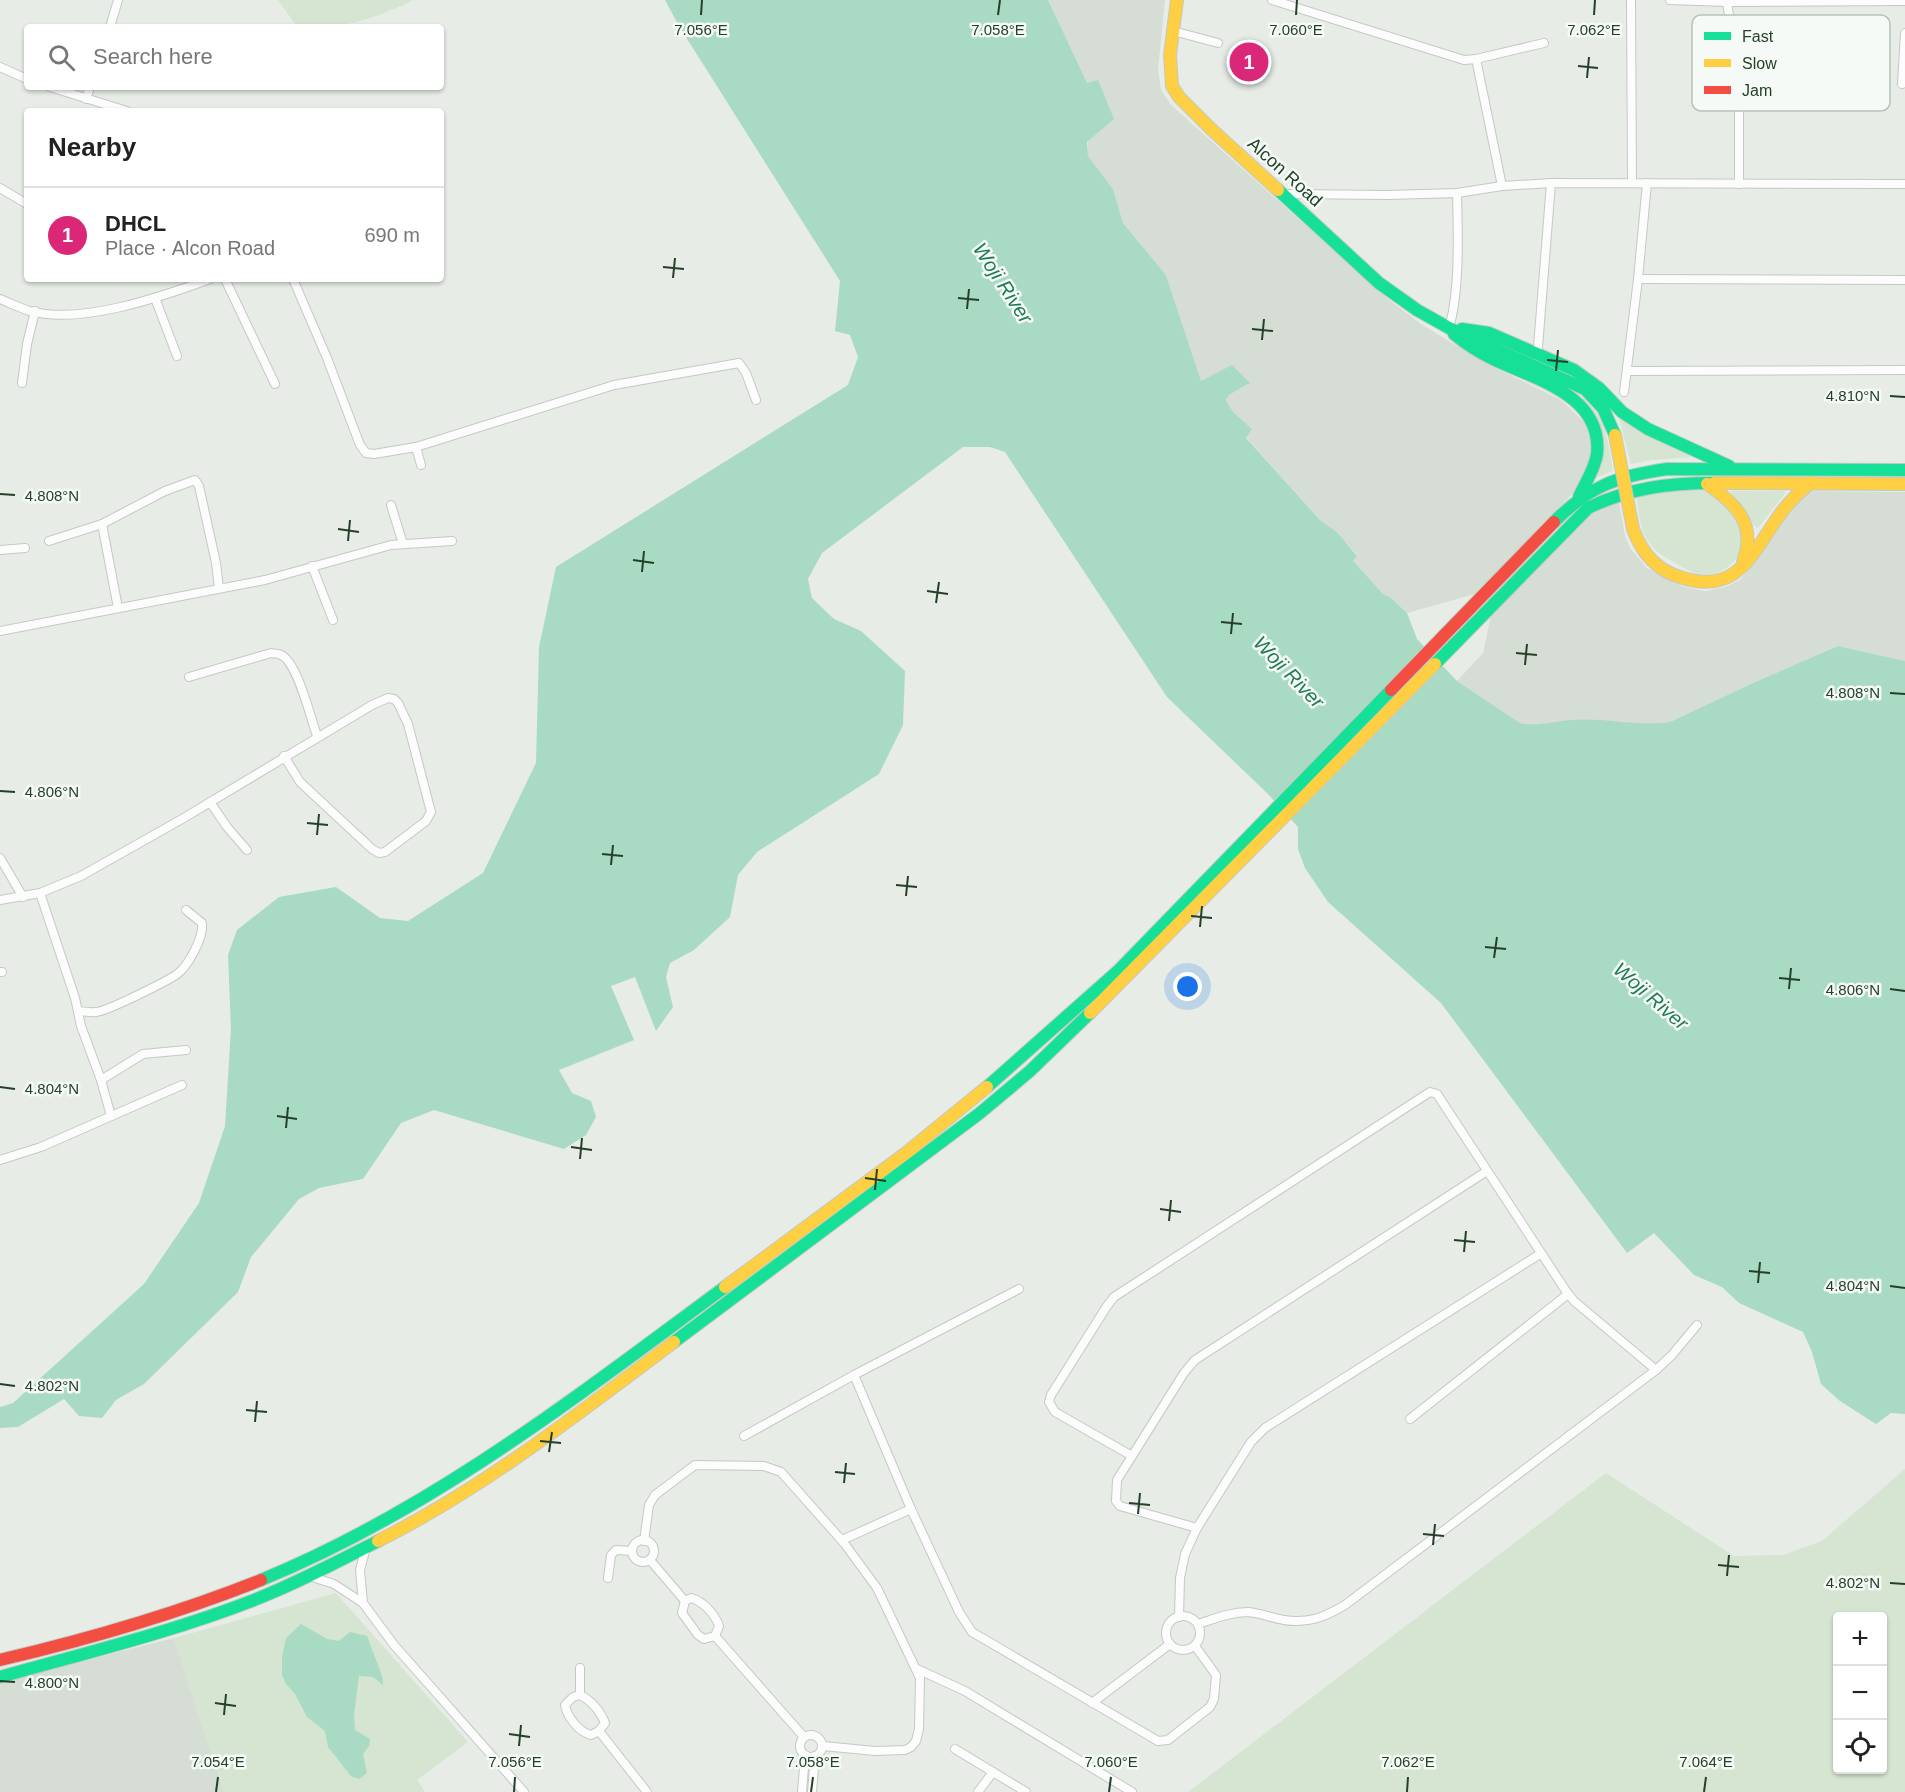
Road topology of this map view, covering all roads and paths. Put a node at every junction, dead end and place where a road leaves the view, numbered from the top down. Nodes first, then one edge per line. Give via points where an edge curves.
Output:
1 (118, 0) edge
2 (1177, 0) edge
3 (1272, 0) edge
4 (1630, 0) edge
5 (1670, 0) edge
6 (1905, 1) edge
7 (1727, 2) junction
8 (1729, 15) edge
9 (111, 24) edge
10 (1173, 31) junction
11 (1905, 33) edge
12 (1218, 43) dead end
13 (1544, 43) dead end
14 (1476, 59) junction
15 (0, 67) edge
16 (24, 78) edge
17 (1902, 84) dead end
18 (59, 90) edge
19 (89, 90) edge
20 (86, 99) junction
21 (117, 108) edge
22 (1739, 111) edge
23 (1632, 182) junction
24 (1551, 183) junction
25 (1647, 183) junction
26 (1739, 184) junction
27 (1905, 184) edge
28 (1502, 186) junction
29 (0, 188) edge
30 (1457, 193) junction
31 (1282, 194) junction
32 (24, 202) edge
33 (1638, 279) junction
34 (1905, 280) edge
35 (201, 282) edge
36 (226, 282) edge
37 (294, 282) edge
38 (155, 298) junction
39 (0, 299) edge
40 (35, 311) junction
41 (1449, 328) junction
42 (1538, 347) dead end
43 (177, 356) dead end
44 (1627, 370) junction
45 (1905, 370) edge
46 (22, 383) dead end
47 (275, 384) dead end
48 (1624, 392) dead end
49 (756, 400) dead end
50 (416, 447) junction
51 (421, 465) dead end
52 (1739, 470) junction
53 (1905, 470) edge
54 (1810, 483) junction
55 (1706, 484) junction
56 (1905, 484) edge
57 (1579, 497) junction
58 (391, 505) dead end
59 (102, 524) junction
60 (49, 541) dead end
61 (452, 541) dead end
62 (403, 544) junction
63 (25, 548) dead end
64 (0, 550) edge
65 (312, 566) junction
66 (1738, 572) junction
67 (219, 588) junction
68 (1486, 601) junction
69 (118, 608) junction
70 (333, 620) dead end
71 (0, 631) edge
72 (189, 677) dead end
73 (318, 736) junction
74 (284, 756) junction
75 (210, 802) junction
76 (1263, 829) junction
77 (247, 850) dead end
78 (0, 858) edge
79 (40, 893) junction
80 (23, 897) junction
81 (0, 900) edge
82 (186, 910) dead end
83 (78, 1011) junction
84 (186, 1050) dead end
85 (101, 1080) junction
86 (182, 1085) dead end
87 (111, 1116) junction
88 (0, 1160) edge
89 (1487, 1172) junction
90 (1540, 1254) junction
91 (1019, 1289) dead end
92 (1568, 1294) junction
93 (1697, 1325) dead end
94 (1656, 1370) junction
95 (854, 1375) junction
96 (1410, 1419) dead end
97 (744, 1436) dead end
98 (1132, 1456) junction
99 (911, 1509) junction
100 (1197, 1528) junction
101 (644, 1540) junction
102 (842, 1540) junction
103 (366, 1548) junction
104 (632, 1551) junction
105 (650, 1560) junction
106 (309, 1576) junction
107 (608, 1578) dead end
108 (685, 1601) junction
109 (363, 1603) junction
110 (1179, 1617) junction
111 (1198, 1624) junction
112 (715, 1636) junction
113 (1170, 1644) junction
114 (1195, 1646) junction
115 (0, 1660) edge
116 (580, 1668) dead end
117 (917, 1669) junction
118 (0, 1677) edge
119 (580, 1695) junction
120 (1092, 1703) junction
121 (599, 1731) junction
122 (804, 1737) junction
123 (822, 1746) junction
124 (955, 1749) dead end
125 (806, 1755) junction
126 (815, 1756) junction
127 (993, 1772) junction
128 (524, 1792) edge
129 (647, 1792) edge
130 (802, 1792) edge
131 (812, 1792) edge
132 (978, 1792) edge
133 (1026, 1792) edge
134 (1132, 1792) edge

1 - 9 street
2 - 10 main road, Alcon Road
3 - 14 street via 1448,56
4 - 23 street
5 - 7 street
6 - 7 street
7 - 8 street
10 - 12 street
10 - 31 main road, Alcon Road via 1172,86 1179,97
11 - 17 street
13 - 14 street
14 - 28 street
15 - 16 street
18 - 20 street
19 - 20 street
20 - 21 street
22 - 26 street
23 - 24 street
23 - 25 street
24 - 28 street
24 - 42 street
25 - 26 street
25 - 33 street
26 - 27 street
28 - 30 street
29 - 32 street
30 - 31 street
30 - 41 street via 1454,314
31 - 41 main road, Alcon Road via 1379,283
33 - 34 street
33 - 44 street
35 - 38 street
36 - 47 street
37 - 50 street via 360,445 366,453 374,454
38 - 40 street via 95,312
38 - 43 street
39 - 40 street
40 - 46 street
41 - 52 main road via 1489,333 1574,370 1648,429
41 - 57 main road via 1469,347 1560,389 1581,407 1597,433 1597,453
41 - 66 main road, bridge via 1585,389 1602,408 1615,435 1633,529 1647,557 1676,576 1704,584
44 - 45 street
44 - 48 street
49 - 50 street via 739,363 614,386
50 - 51 street
52 - 53 main road
52 - 57 main road via 1643,472 1602,483
54 - 55 main road
54 - 56 main road
54 - 66 main road via 1786,505 1754,556
55 - 66 main road via 1726,498 1748,525 1749,546
55 - 68 main road via 1657,486 1600,501
57 - 68 main road
58 - 62 street
59 - 60 street
59 - 67 street via 195,480
59 - 69 street
61 - 62 street
62 - 65 street
63 - 64 street
65 - 67 street via 266,580
65 - 70 street
67 - 69 street
68 - 76 main road
69 - 71 street
72 - 73 street via 271,653 281,655 296,675
73 - 74 street
73 - 74 street via 372,705 394,699 408,724 431,804 426,821 379,853 300,782
74 - 75 street
75 - 77 street
75 - 79 street via 81,876
76 - 103 main road via 1085,1019 980,1113 501,1468
76 - 115 main road via 1066,1020 957,1113 492,1458 393,1516 298,1564 153,1619
78 - 80 street
79 - 80 street
79 - 83 street
80 - 81 street
82 - 83 street via 202,923 203,930 196,948 177,974 109,1008
83 - 85 street
84 - 85 street via 143,1054
85 - 87 street
86 - 87 street
87 - 88 street via 41,1147
89 - 90 street
89 - 98 street via 1195,1360
89 - 98 street via 1437,1094 1430,1092 1114,1297 1049,1402 1055,1412
90 - 92 street
90 - 100 street via 1265,1428 1251,1442
91 - 95 street
92 - 94 street
92 - 96 street
93 - 94 street
94 - 111 street via 1324,1617 1286,1620 1232,1613
95 - 97 street
95 - 99 street
98 - 100 street via 1117,1480 1116,1500 1120,1506
99 - 102 street
99 - 120 street via 972,1632
100 - 110 street via 1179,1578
101 - 102 street via 649,1505 655,1495 695,1465 764,1467 781,1472
101 - 104 street via 635,1543
101 - 105 street via 653,1548
102 - 117 street via 877,1588
103 - 106 main road
103 - 109 street via 360,1570
104 - 105 street via 638,1561
104 - 107 street via 616,1550 611,1555
105 - 108 street
106 - 109 street via 334,1584
106 - 118 main road via 253,1600 150,1635
108 - 112 street via 682,1613 698,1635
108 - 112 street via 701,1601 719,1626
109 - 128 street via 394,1645
110 - 111 street via 1189,1617
110 - 113 street via 1167,1629
111 - 114 street via 1200,1636
112 - 122 street
113 - 114 street via 1179,1650
113 - 120 street
114 - 120 street via 1216,1675 1214,1699 1210,1707 1168,1740 1158,1741
116 - 119 street
117 - 123 street via 921,1678 920,1719 911,1747 893,1752
117 - 134 street via 965,1690
119 - 121 street via 602,1715 605,1723
119 - 121 street via 565,1705 566,1714 584,1733
121 - 129 street
122 - 123 street via 814,1735
122 - 125 street via 800,1747
123 - 126 street
124 - 127 street
125 - 126 street
125 - 130 street
126 - 131 street
127 - 132 street
127 - 133 street

